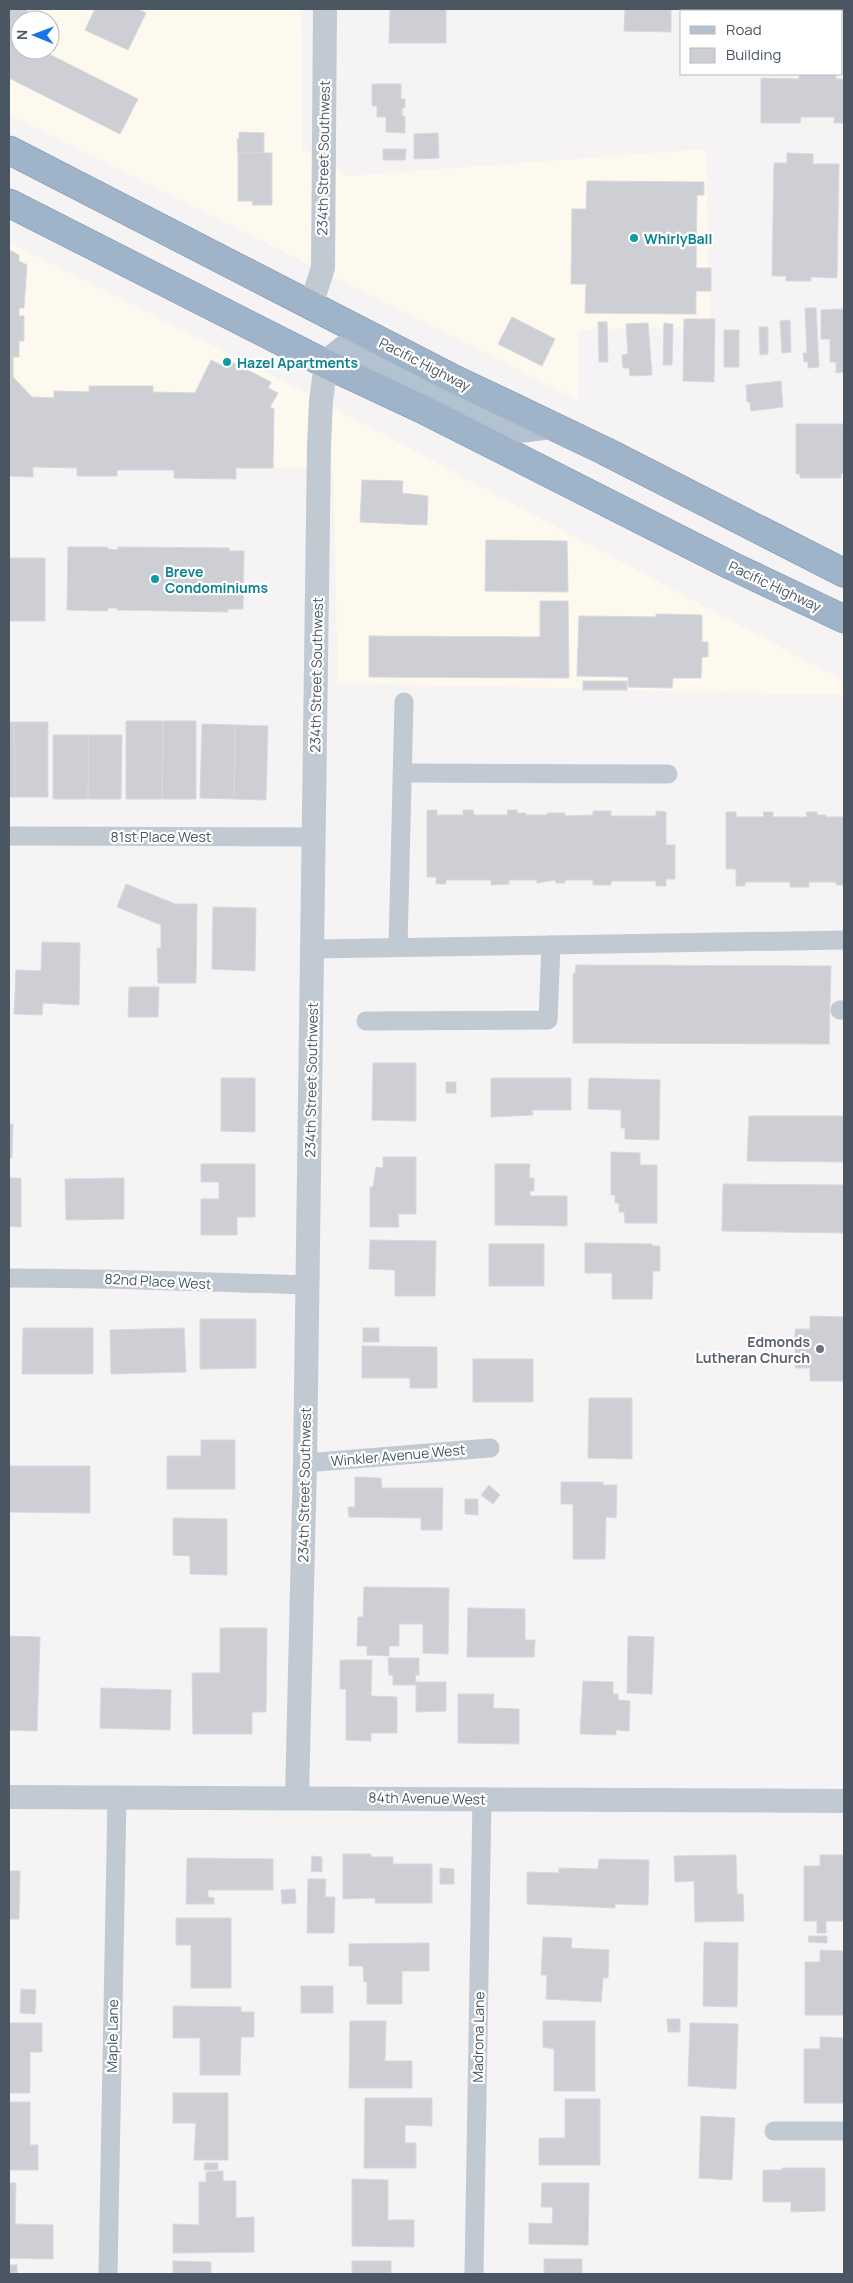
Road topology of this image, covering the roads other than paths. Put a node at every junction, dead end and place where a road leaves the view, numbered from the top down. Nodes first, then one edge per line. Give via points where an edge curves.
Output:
1 (325, 9) edge
2 (9, 150) edge
3 (9, 203) edge
4 (311, 305) junction
5 (326, 364) junction
6 (551, 425) junction
7 (844, 573) edge
8 (839, 612) edge
9 (404, 702) dead end
10 (402, 773) junction
11 (668, 774) dead end
12 (9, 836) edge
13 (314, 837) junction
14 (844, 940) edge
15 (550, 945) junction
16 (398, 947) junction
17 (313, 950) junction
18 (366, 1021) dead end
19 (9, 1278) edge
20 (307, 1285) junction
21 (490, 1448) dead end
22 (305, 1463) junction
23 (9, 1797) edge
24 (117, 1797) junction
25 (297, 1797) junction
26 (482, 1799) junction
27 (844, 1801) edge
28 (774, 2131) dead end
29 (844, 2131) edge
30 (108, 2274) edge
31 (474, 2274) edge

1 - 4 street, 234th Street Southwest via 323,268
2 - 4 highway, Pacific Highway
3 - 5 highway, Pacific Highway
4 - 6 highway, Pacific Highway
5 - 6 main road via 346,348 519,430
5 - 8 highway, Pacific Highway via 732,566
5 - 13 street, 234th Street Southwest via 319,446
6 - 7 highway, Pacific Highway
9 - 10 street
10 - 11 street
10 - 16 street
12 - 13 street, 81st Place West
13 - 17 street, 234th Street Southwest
14 - 15 street
15 - 16 street
15 - 18 street via 548,1020
16 - 17 street
17 - 20 street, 234th Street Southwest
19 - 20 street, 82nd Place West via 177,1279 216,1284
20 - 22 street, 234th Street Southwest
21 - 22 street, Winkler Avenue West
22 - 25 street, 234th Street Southwest
23 - 24 street, 84th Avenue West
24 - 25 street, 84th Avenue West
24 - 30 street, Maple Lane
25 - 26 street, 84th Avenue West
26 - 27 street, 84th Avenue West
26 - 31 street, Madrona Lane
28 - 29 street

